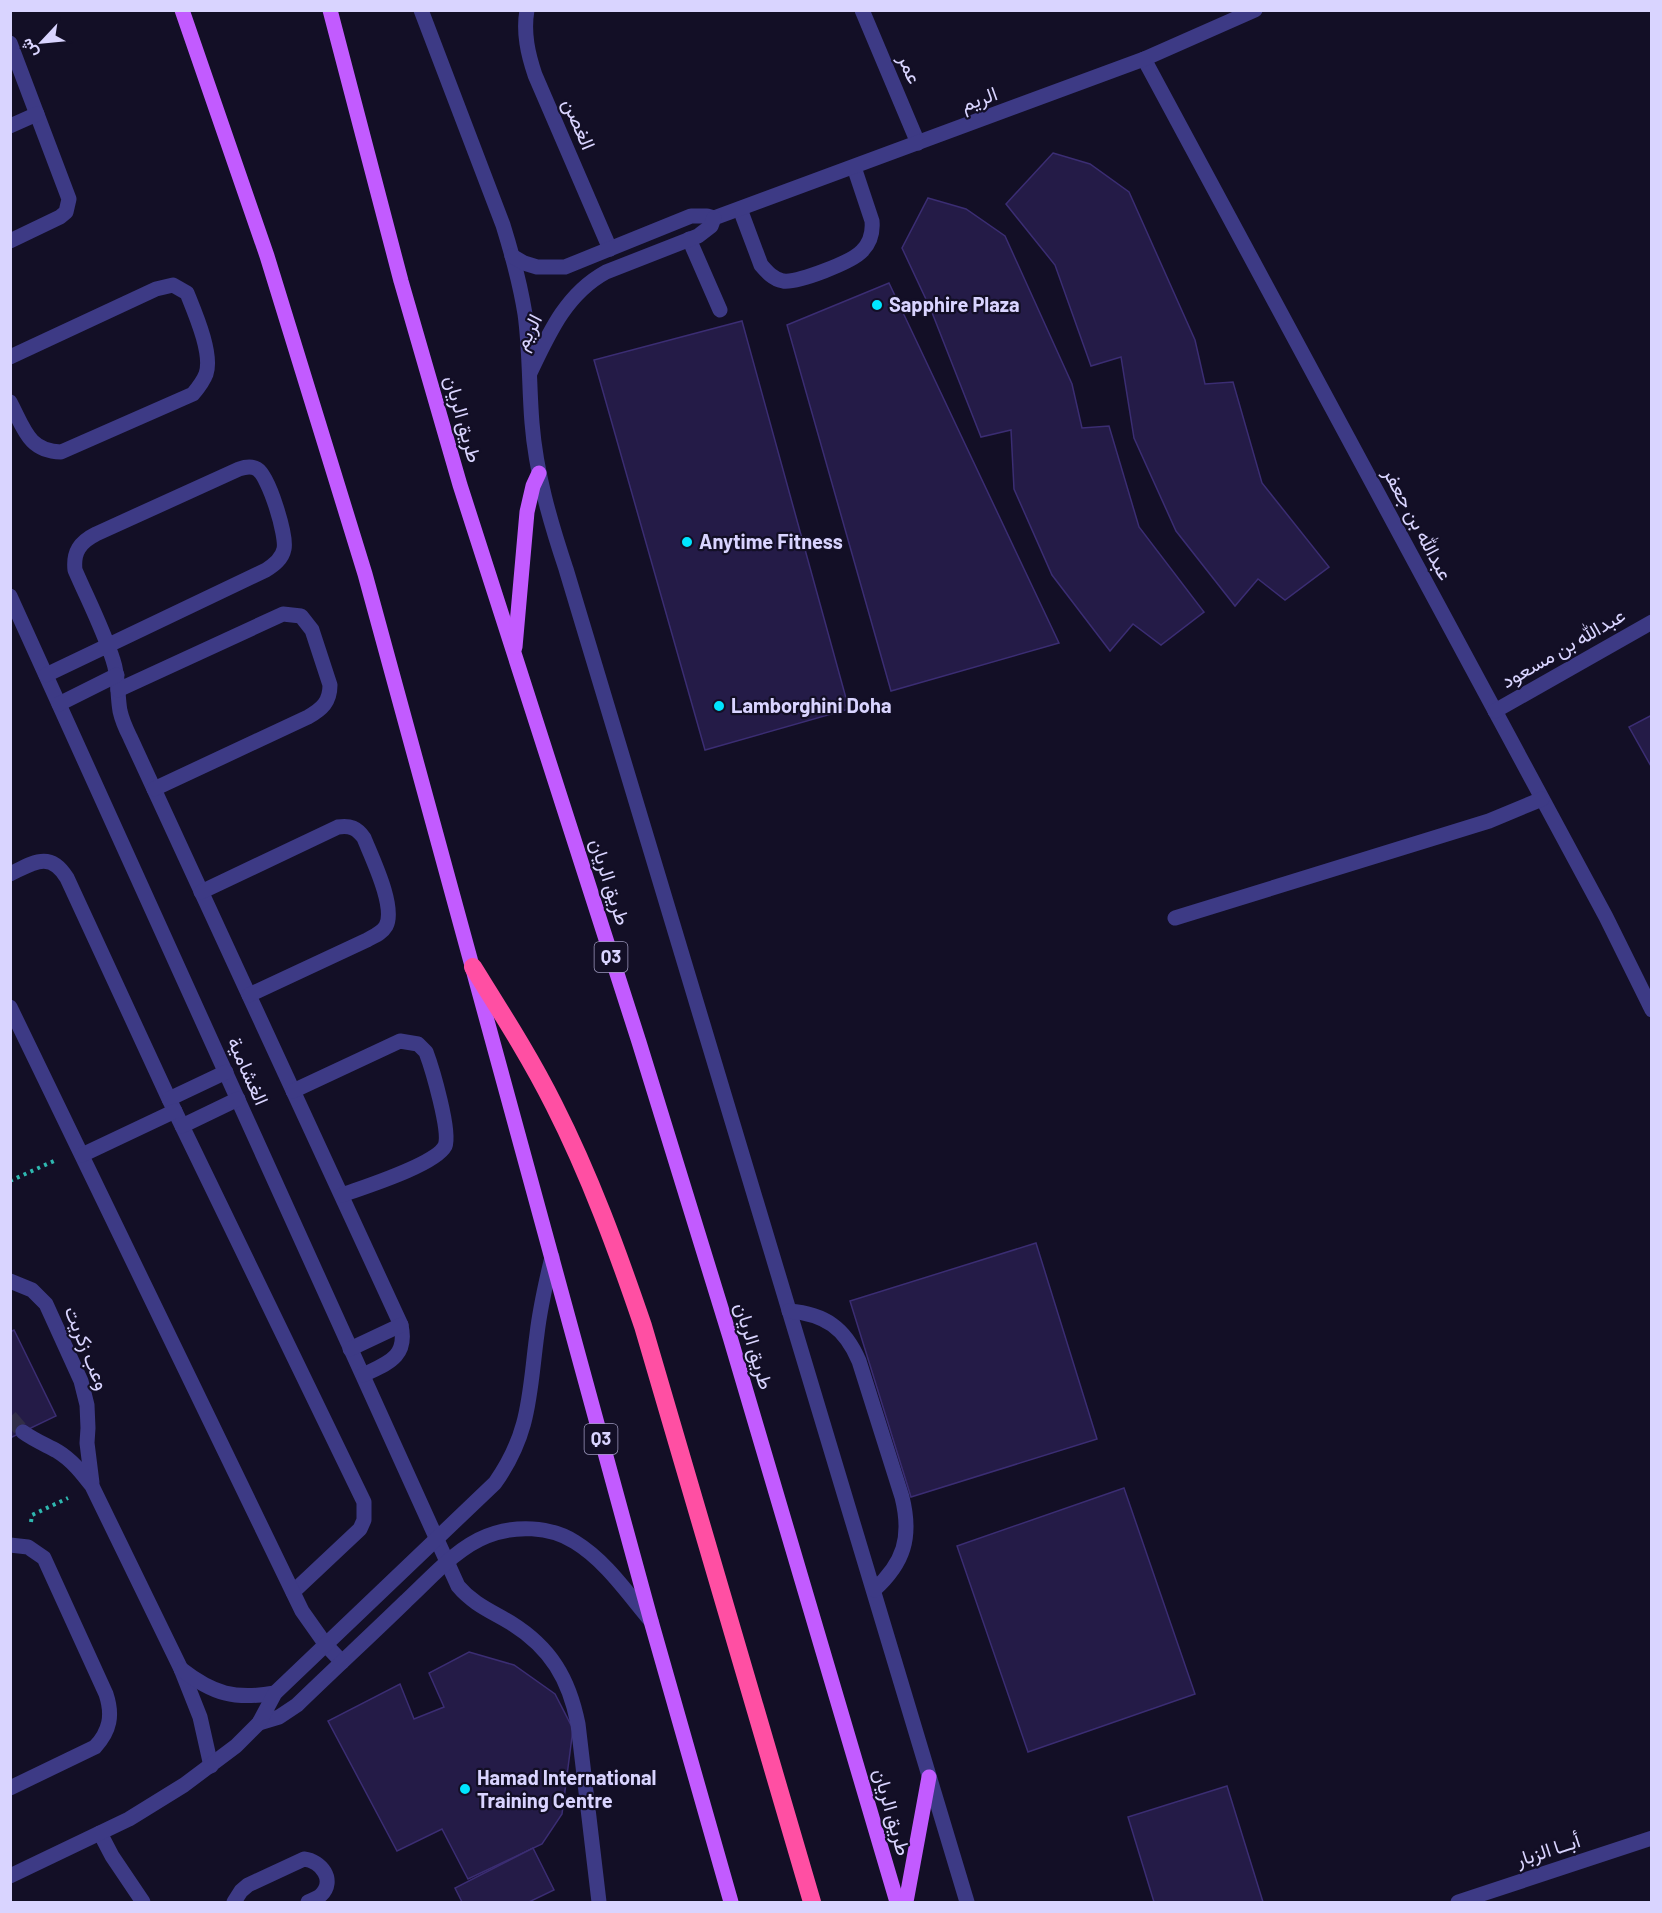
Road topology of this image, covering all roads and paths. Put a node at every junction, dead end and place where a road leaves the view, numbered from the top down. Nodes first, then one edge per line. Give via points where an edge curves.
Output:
1 (182, 10) edge
2 (330, 10) edge
3 (421, 10) edge
4 (527, 10) edge
5 (862, 10) edge
6 (1255, 10) edge
7 (10, 43) edge
8 (1144, 59) junction
9 (37, 114) junction
10 (10, 126) edge
11 (918, 143) junction
12 (854, 167) junction
13 (740, 209) junction
14 (714, 218) junction
15 (689, 239) junction
16 (10, 240) edge
17 (610, 249) junction
18 (512, 256) junction
19 (720, 310) dead end
20 (10, 357) edge
21 (530, 374) junction
22 (10, 402) edge
23 (539, 473) junction
24 (10, 596) edge
25 (15, 615) edge
26 (1652, 622) edge
27 (107, 645) junction
28 (514, 656) junction
29 (46, 675) junction
30 (118, 683) junction
31 (59, 704) junction
32 (1495, 711) junction
33 (154, 789) junction
34 (1542, 799) junction
35 (10, 874) edge
36 (201, 892) junction
37 (1175, 918) dead end
38 (473, 967) junction
39 (249, 995) junction
40 (10, 1007) edge
41 (1652, 1010) edge
42 (226, 1072) junction
43 (293, 1091) junction
44 (238, 1099) junction
45 (172, 1105) junction
46 (182, 1126) junction
47 (80, 1152) junction
48 (10, 1181) edge
49 (342, 1195) junction
50 (552, 1257) junction
51 (10, 1281) edge
52 (789, 1311) junction
53 (401, 1324) junction
54 (350, 1349) junction
55 (363, 1375) junction
56 (23, 1432) tunnel mouth
57 (92, 1486) junction
58 (437, 1540) junction
59 (10, 1545) edge
60 (28, 1546) junction
61 (447, 1563) junction
62 (874, 1590) junction
63 (293, 1592) junction
64 (651, 1621) junction
65 (326, 1645) junction
66 (342, 1662) junction
67 (181, 1669) junction
68 (275, 1693) junction
69 (259, 1723) junction
70 (210, 1766) junction
71 (930, 1777) junction
72 (10, 1788) edge
73 (100, 1833) junction
74 (1652, 1838) edge
75 (10, 1876) edge
76 (144, 1902) edge
77 (234, 1902) edge
78 (308, 1902) edge
79 (599, 1902) edge
80 (731, 1902) edge
81 (812, 1902) edge
82 (897, 1902) edge
83 (906, 1902) edge
84 (967, 1902) edge
85 (1458, 1902) edge

1 - 38 main road, Q3 via 318,415
2 - 28 main road, طريق الريان / Q3 via 430,383
3 - 18 street
4 - 17 street, الغصن via 529,56
5 - 11 street, عمر
6 - 8 street, الريم
7 - 9 street
8 - 11 street, الريم
8 - 32 street, عبدالله بن جعفر
9 - 10 street
9 - 16 street via 67,192 68,206 60,217
11 - 12 street, الريم
12 - 13 street, الريم
12 - 13 street via 872,221 868,244 858,256 801,278 783,281 766,272
13 - 14 street, الريم
14 - 15 street, الريم via 711,226
14 - 17 street, الريم via 691,216
15 - 19 street
15 - 21 street, الريم via 593,279 556,321
17 - 18 street, الريم via 565,267 552,268 530,265
18 - 21 street via 525,315
20 - 22 street via 156,289 173,285 187,293 208,360 206,373 193,394 61,452 43,450 34,444
21 - 23 street
23 - 28 main road via 527,512
23 - 52 street via 550,522
24 - 25 street, الغشامية
25 - 29 street, الغشامية
26 - 32 street, عبدالله بن مسعود
27 - 27 street via 266,570 278,560 285,538 265,477 256,468 244,467 81,543 74,560
27 - 29 street
27 - 30 street
28 - 82 main road, طريق الريان / Q3 via 730,1337
29 - 31 street, الغشامية
30 - 31 street
30 - 33 street via 121,715
30 - 33 street via 283,614 301,616 312,630 330,685 323,708
31 - 42 street, الغشامية
32 - 34 street, عبدالله بن جعفر
33 - 36 street
34 - 37 street via 1489,821
34 - 41 street, عبدالله بن جعفر
35 - 45 street via 35,861 50,862 67,878
36 - 39 street
36 - 39 street via 338,827 350,827 364,838 389,909 387,925 367,940
38 - 50 main road, Q3
38 - 81 highway via 554,1104 617,1250 643,1326
39 - 43 street
40 - 47 street
42 - 44 street, الغشامية
42 - 45 street
43 - 49 street
43 - 49 street via 400,1041 418,1044 426,1052 447,1131 445,1147 425,1163
44 - 46 street
44 - 54 street, الغشامية
45 - 46 street
45 - 47 street
46 - 63 street via 364,1502 360,1529
47 - 48 path
47 - 63 street
49 - 53 street
50 - 58 street via 518,1446 495,1483
50 - 64 main road, Q3
51 - 57 street, وعب زكريت via 32,1290 46,1304 81,1381 87,1405
52 - 62 street
52 - 62 street via 833,1324 853,1347 902,1497 907,1530 904,1548 892,1571
53 - 54 street
53 - 55 street via 403,1344 399,1353
54 - 55 street, الغشامية
55 - 58 street, الغشامية
56 - 57 street, وعب زكريت via 59,1452
57 - 60 path via 32,1515
57 - 67 street, وعب زكريت
58 - 61 street, الغشامية
58 - 65 street
59 - 60 street
60 - 72 street via 44,1558 106,1694 111,1717 95,1747
61 - 64 street via 485,1537 504,1531 531,1529 558,1534 589,1552
61 - 66 street
61 - 79 street, الغشامية via 467,1597 528,1636 557,1666 567,1684 578,1724
62 - 71 street
63 - 65 street
64 - 80 main road, Q3
65 - 66 street
65 - 68 street
66 - 69 street via 289,1712
67 - 68 street, وعب زكريت via 215,1691 235,1696
67 - 70 street, وعب زكريت via 200,1717
68 - 69 street
69 - 70 street
70 - 73 street via 158,1803
71 - 83 main road
71 - 84 street
73 - 75 street
73 - 76 street
74 - 85 street, أبــا الزبار
77 - 78 street via 248,1885 304,1859 320,1864 327,1879 321,1895

